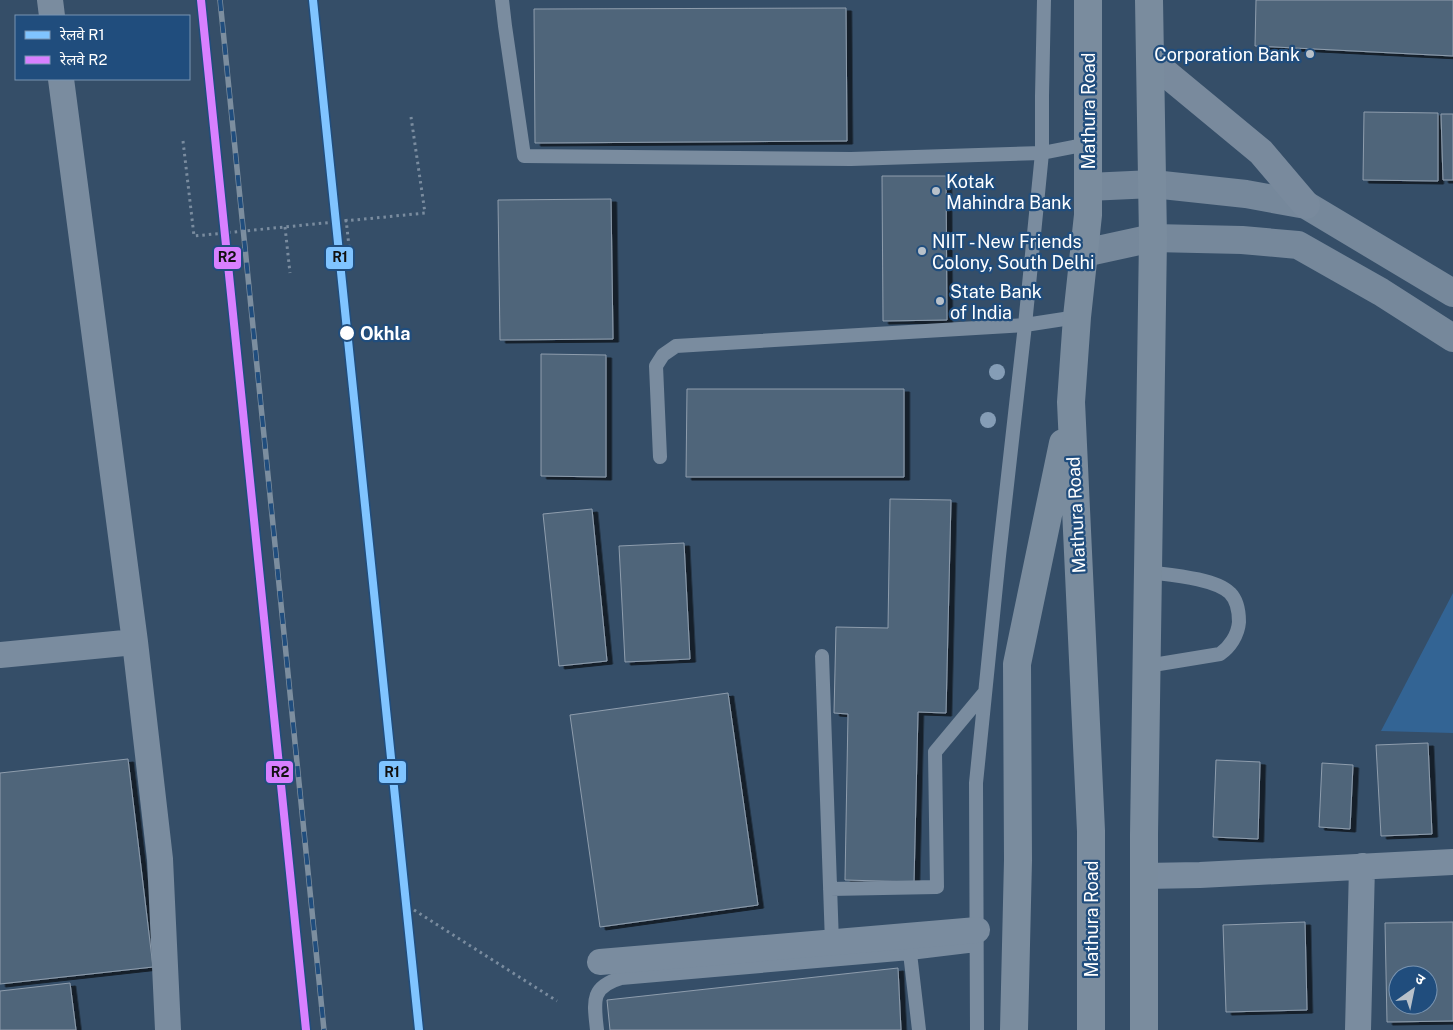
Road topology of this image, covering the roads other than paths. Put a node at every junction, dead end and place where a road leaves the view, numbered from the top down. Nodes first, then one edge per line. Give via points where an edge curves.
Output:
1 (50, 0) edge
2 (502, 0) edge
3 (1044, 0) edge
4 (1088, 0) edge
5 (1149, 0) edge
6 (52, 15) edge
7 (1150, 60) junction
8 (61, 80) edge
9 (1088, 144) junction
10 (1042, 153) junction
11 (1153, 184) junction
12 (1088, 187) junction
13 (1306, 205) junction
14 (1153, 238) junction
15 (1084, 254) junction
16 (1453, 293) edge
17 (1077, 317) junction
18 (1026, 325) junction
19 (1453, 338) edge
20 (1071, 402) junction
21 (660, 457) dead end
22 (1148, 572) junction
23 (135, 642) junction
24 (0, 655) edge
25 (822, 656) dead end
26 (1147, 666) junction
27 (985, 692) junction
28 (1453, 862) edge
29 (1362, 866) junction
30 (1144, 876) junction
31 (830, 889) junction
32 (976, 938) junction
33 (832, 943) junction
34 (910, 952) junction
35 (600, 962) dead end
36 (168, 1030) edge
37 (597, 1030) edge
38 (919, 1030) edge
39 (977, 1030) edge
40 (1014, 1030) edge
41 (1091, 1030) edge
42 (1144, 1030) edge
43 (1358, 1030) edge

1 - 6 street
2 - 10 lane via 524,156 851,159
3 - 10 lane
4 - 9 highway, Mathura Road
5 - 7 highway
7 - 11 highway
7 - 13 main road via 1261,152
8 - 23 street
9 - 10 lane
9 - 12 highway, Mathura Road
10 - 18 lane
11 - 12 main road
11 - 13 main road via 1246,194
11 - 14 highway
12 - 15 highway, Mathura Road
13 - 16 main road
14 - 15 main road
14 - 19 main road via 1298,245
14 - 22 highway
15 - 17 highway, Mathura Road
17 - 18 lane
17 - 20 highway, Mathura Road
18 - 21 lane via 676,346 663,355 656,366
18 - 27 lane
20 - 40 highway via 1017,664 1018,860
20 - 41 highway, Mathura Road via 1091,831
22 - 26 highway
22 - 26 lane via 1206,581 1218,586 1230,593 1236,603 1239,624 1231,644 1220,654
23 - 24 street
23 - 36 street via 160,859
25 - 31 lane
26 - 30 highway
27 - 31 lane via 936,752 937,888
27 - 32 lane via 976,783
28 - 29 street
29 - 30 street
29 - 43 street
30 - 42 highway
31 - 33 lane
32 - 33 street
32 - 34 lane
32 - 39 lane
33 - 35 street
34 - 37 lane via 622,978 609,982 598,992 594,1005
34 - 38 lane

